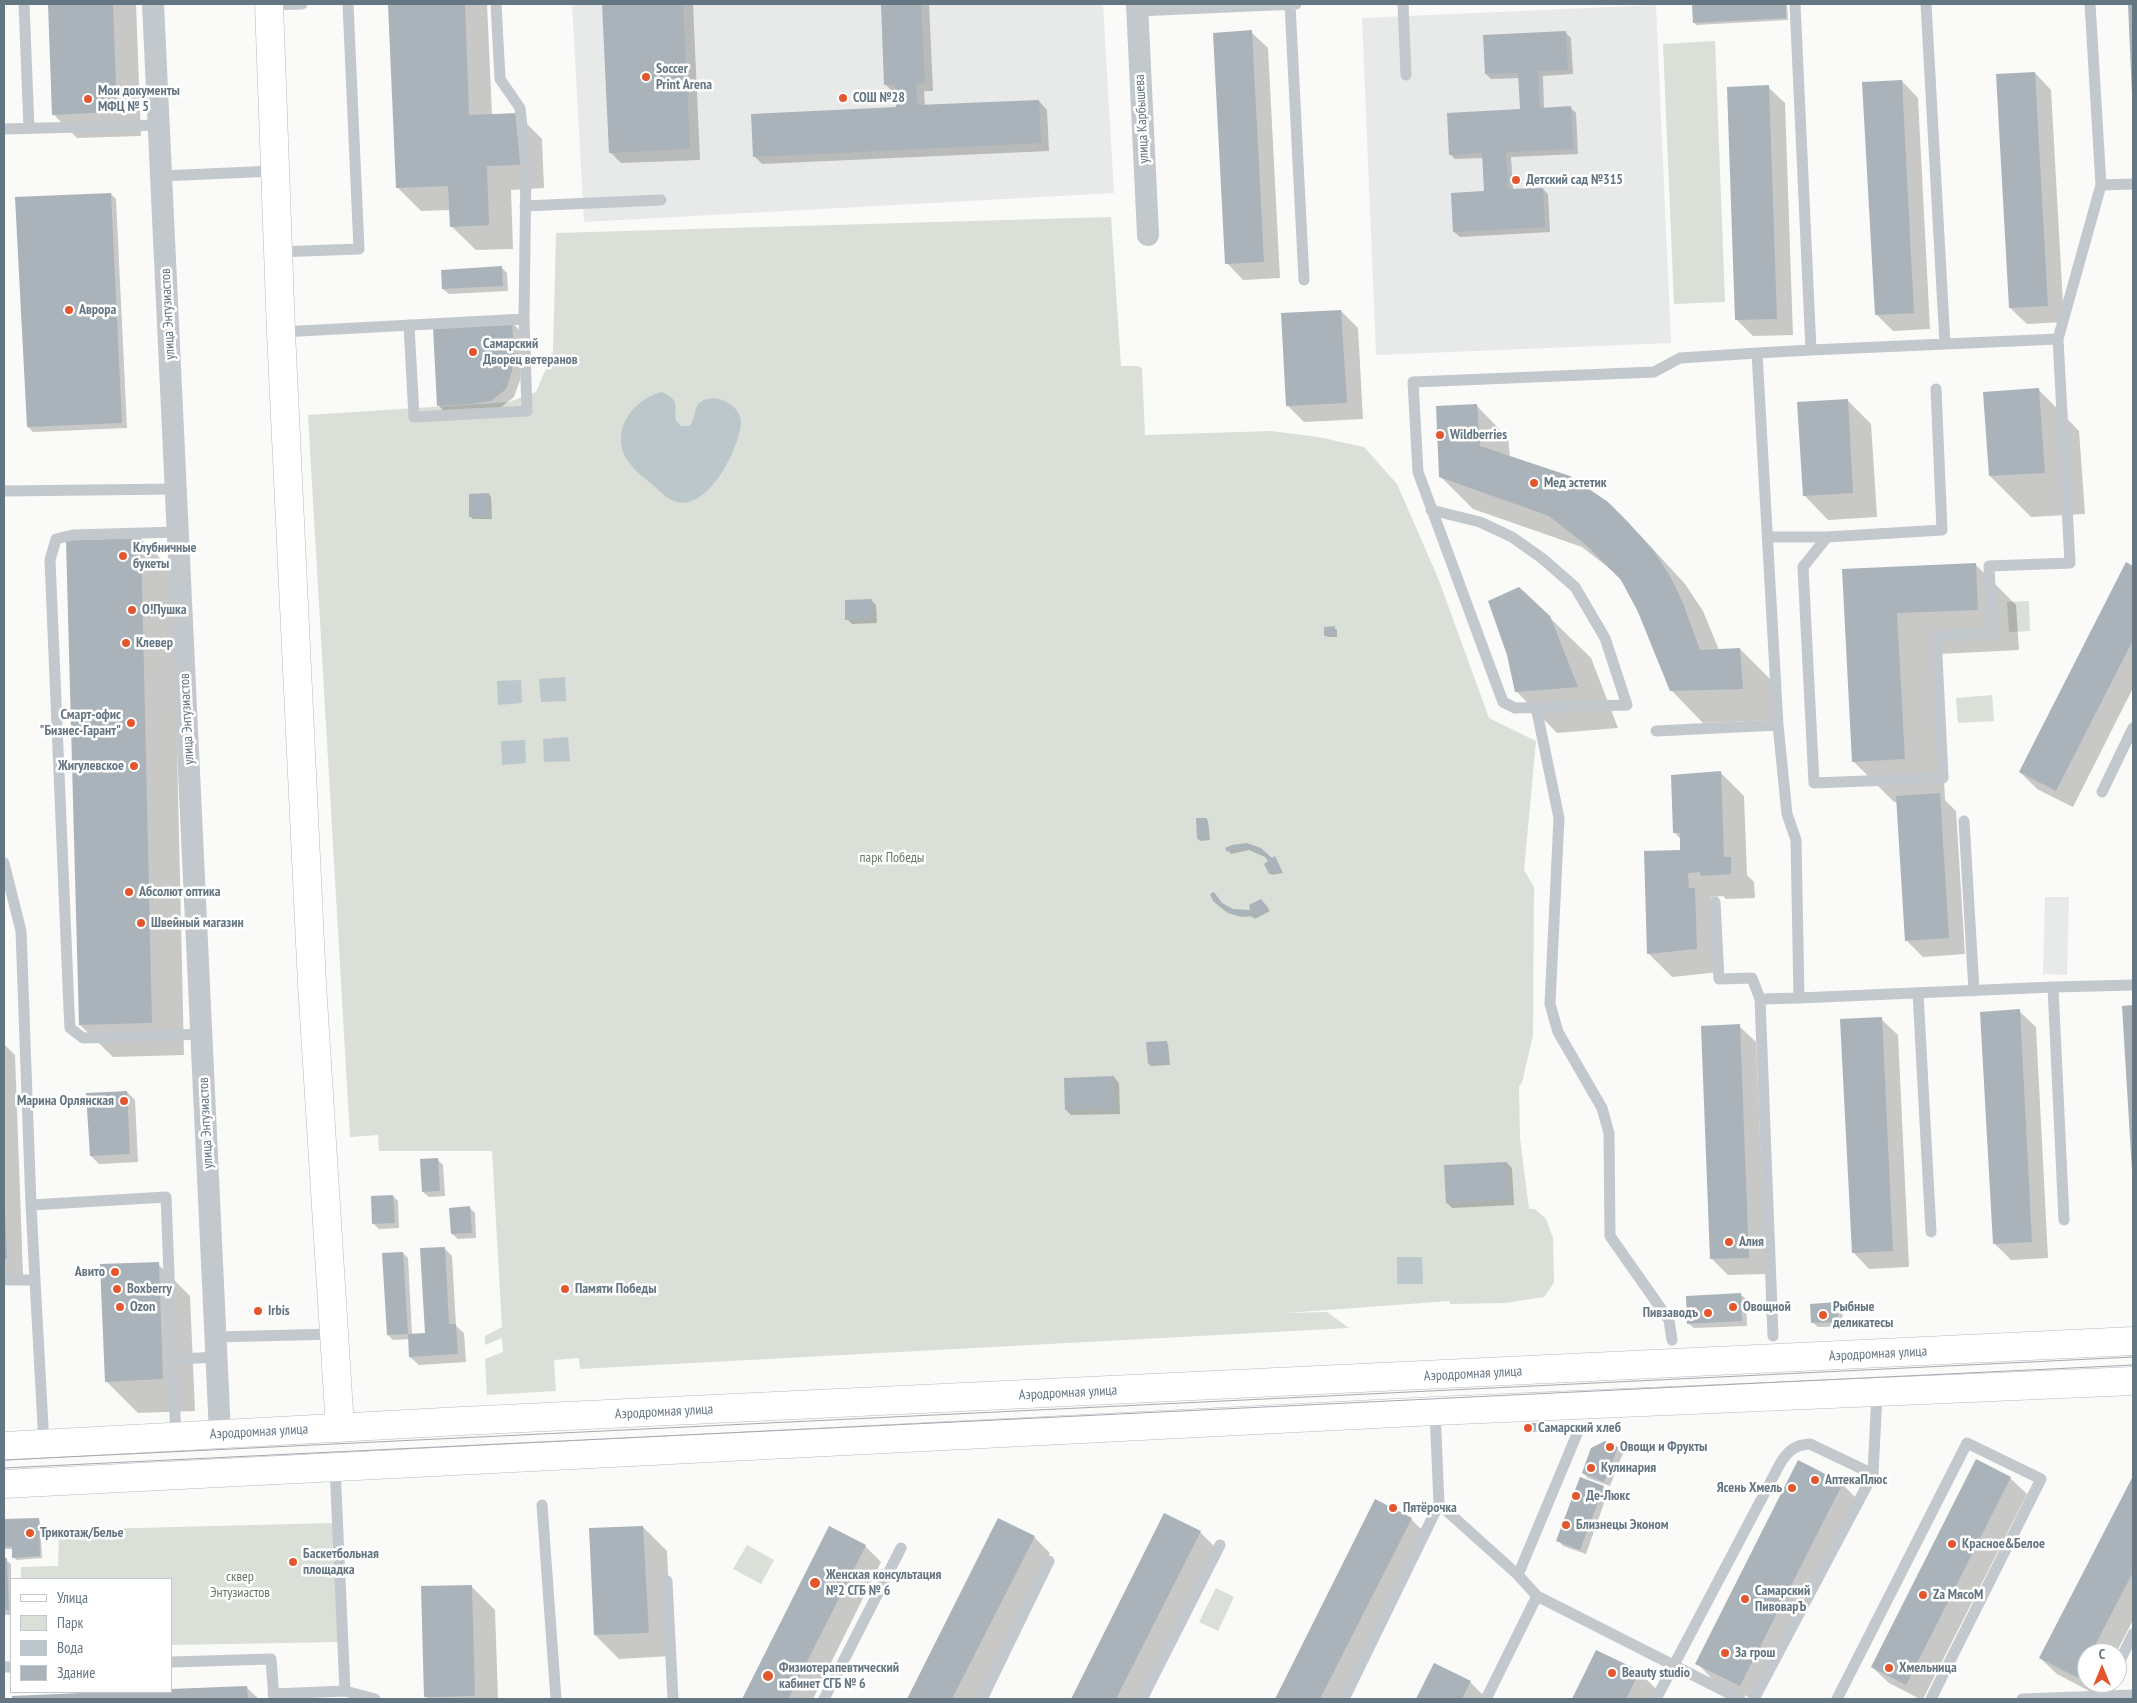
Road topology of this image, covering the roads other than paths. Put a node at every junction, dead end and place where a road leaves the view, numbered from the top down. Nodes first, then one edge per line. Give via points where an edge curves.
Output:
1 (24, 4) edge
2 (153, 4) edge
3 (302, 4) edge
4 (348, 4) edge
5 (496, 4) edge
6 (1290, 4) edge
7 (1296, 4) edge
8 (1402, 4) edge
9 (1795, 4) edge
10 (1926, 4) edge
11 (2090, 4) edge
12 (269, 5) edge
13 (1250, 5) edge
14 (1137, 7) edge
15 (1406, 75) dead end
16 (159, 125) junction
17 (29, 128) junction
18 (4, 129) edge
19 (274, 171) junction
20 (161, 176) junction
21 (2133, 184) edge
22 (2101, 185) junction
23 (661, 200) dead end
24 (526, 206) junction
25 (1148, 235) dead end
26 (277, 252) junction
27 (1304, 280) dead end
28 (524, 319) junction
29 (409, 325) junction
30 (281, 332) junction
31 (2058, 339) junction
32 (1946, 344) junction
33 (1811, 350) junction
34 (1757, 353) junction
35 (1936, 389) dead end
36 (176, 489) junction
37 (4, 491) edge
38 (1431, 510) junction
39 (178, 532) junction
40 (1768, 537) junction
41 (1827, 537) junction
42 (1536, 707) junction
43 (1778, 725) junction
44 (2133, 728) edge
45 (1656, 731) dead end
46 (2102, 792) dead end
47 (1964, 821) dead end
48 (4, 863) edge
49 (1715, 902) dead end
50 (2133, 985) edge
51 (2053, 987) junction
52 (1974, 990) junction
53 (1918, 993) junction
54 (1800, 998) junction
55 (1760, 1000) junction
56 (202, 1034) junction
57 (31, 1205) junction
58 (2064, 1220) dead end
59 (1931, 1232) dead end
60 (4, 1280) edge
61 (35, 1280) junction
62 (334, 1334) junction
63 (1672, 1340) dead end
64 (2133, 1341) edge
65 (1774, 1342) junction
66 (216, 1346) junction
67 (172, 1351) junction
68 (2133, 1381) edge
69 (1877, 1393) junction
70 (1435, 1412) junction
71 (340, 1428) junction
72 (220, 1433) junction
73 (1577, 1434) dead end
74 (176, 1436) junction
75 (44, 1444) junction
76 (4, 1446) edge
77 (335, 1467) junction
78 (1873, 1474) junction
79 (4, 1484) edge
80 (1439, 1504) junction
81 (542, 1505) dead end
82 (1220, 1545) dead end
83 (901, 1548) dead end
84 (1049, 1561) dead end
85 (1518, 1575) junction
86 (667, 1581) dead end
87 (1537, 1596) junction
88 (2133, 1634) edge
89 (2127, 1646) edge
90 (172, 1662) edge
91 (1673, 1664) junction
92 (345, 1691) junction
93 (2104, 1693) edge
94 (273, 1696) edge
95 (2133, 1696) edge
96 (2102, 1697) junction
97 (375, 1699) edge
98 (556, 1699) edge
99 (673, 1699) edge
100 (824, 1699) edge
101 (982, 1699) edge
102 (1142, 1699) edge
103 (1344, 1699) edge
104 (1486, 1699) edge
105 (1656, 1699) edge
106 (1740, 1699) edge
107 (1754, 1699) edge
108 (1837, 1699) edge
109 (1931, 1699) edge
110 (2022, 1699) edge

1 - 17 lane
2 - 16 street, улица Энтузиастов
3 - 12 lane
4 - 26 lane via 359,249
5 - 24 lane via 500,79 520,108 526,165
6 - 7 lane
6 - 13 lane
6 - 27 lane
8 - 15 lane
9 - 33 lane
10 - 32 lane
11 - 22 lane
12 - 19 main road
13 - 14 lane
14 - 25 street, улица Карбышева
16 - 17 lane
16 - 20 street, улица Энтузиастов
17 - 18 lane
19 - 20 lane
19 - 26 main road
20 - 36 street, улица Энтузиастов
21 - 22 lane
22 - 31 lane
23 - 24 lane
24 - 28 lane
26 - 30 main road
28 - 29 lane
28 - 29 lane via 527,411 414,417
29 - 30 lane
30 - 62 main road via 313,994
31 - 32 lane
31 - 41 lane via 2070,563 1989,566 1992,634 1936,636 1943,778 1814,783 1803,567
32 - 33 lane
33 - 34 lane
34 - 38 lane via 1680,358 1654,372 1413,382 1418,472
34 - 40 lane
35 - 41 lane via 1942,530
36 - 37 lane
36 - 39 street, улица Энтузиастов
38 - 42 lane via 1503,702 1515,708
38 - 42 lane via 1480,522 1512,537 1575,587 1605,638 1627,704
39 - 56 street, улица Энтузиастов
39 - 56 lane via 74,535 56,539 50,560 69,1010 70,1028 83,1038
40 - 41 lane
40 - 43 lane
42 - 63 lane via 1559,818 1550,1004 1558,1032 1602,1108 1609,1133 1610,1236 1669,1320
43 - 45 lane
43 - 54 lane via 1787,814 1796,840
44 - 46 lane
47 - 52 lane
48 - 57 lane via 21,931
49 - 55 lane via 1719,979 1752,978
50 - 51 lane
51 - 52 lane
51 - 58 lane
52 - 53 lane
53 - 54 lane
53 - 59 lane
54 - 55 lane
55 - 65 lane
56 - 66 street, улица Энтузиастов
57 - 61 lane
57 - 67 lane via 166,1197
60 - 61 lane
61 - 75 lane
62 - 66 lane
62 - 71 main road
64 - 65 main road, Аэродромная улица
65 - 71 main road, Аэродромная улица
66 - 67 lane via 180,1359
66 - 72 street, улица Энтузиастов
67 - 74 lane
68 - 69 main road
69 - 70 main road
69 - 78 lane
70 - 77 main road
70 - 80 lane
71 - 72 main road, Аэродромная улица
72 - 74 main road, Аэродромная улица
73 - 85 lane
74 - 75 main road, Аэродромная улица
75 - 76 main road, Аэродромная улица
77 - 79 main road
77 - 92 lane
78 - 91 lane via 1810,1444 1798,1445 1788,1452
78 - 107 lane
80 - 85 lane
80 - 103 lane
81 - 98 lane
82 - 102 lane
83 - 100 lane
84 - 101 lane
85 - 87 lane
86 - 99 lane
87 - 91 lane
87 - 104 lane
88 - 89 lane
90 - 94 lane via 271,1659
91 - 105 lane
91 - 106 lane
92 - 94 lane
92 - 97 lane
93 - 96 lane
95 - 96 lane
96 - 110 lane
108 - 109 lane via 1967,1443 2041,1479

